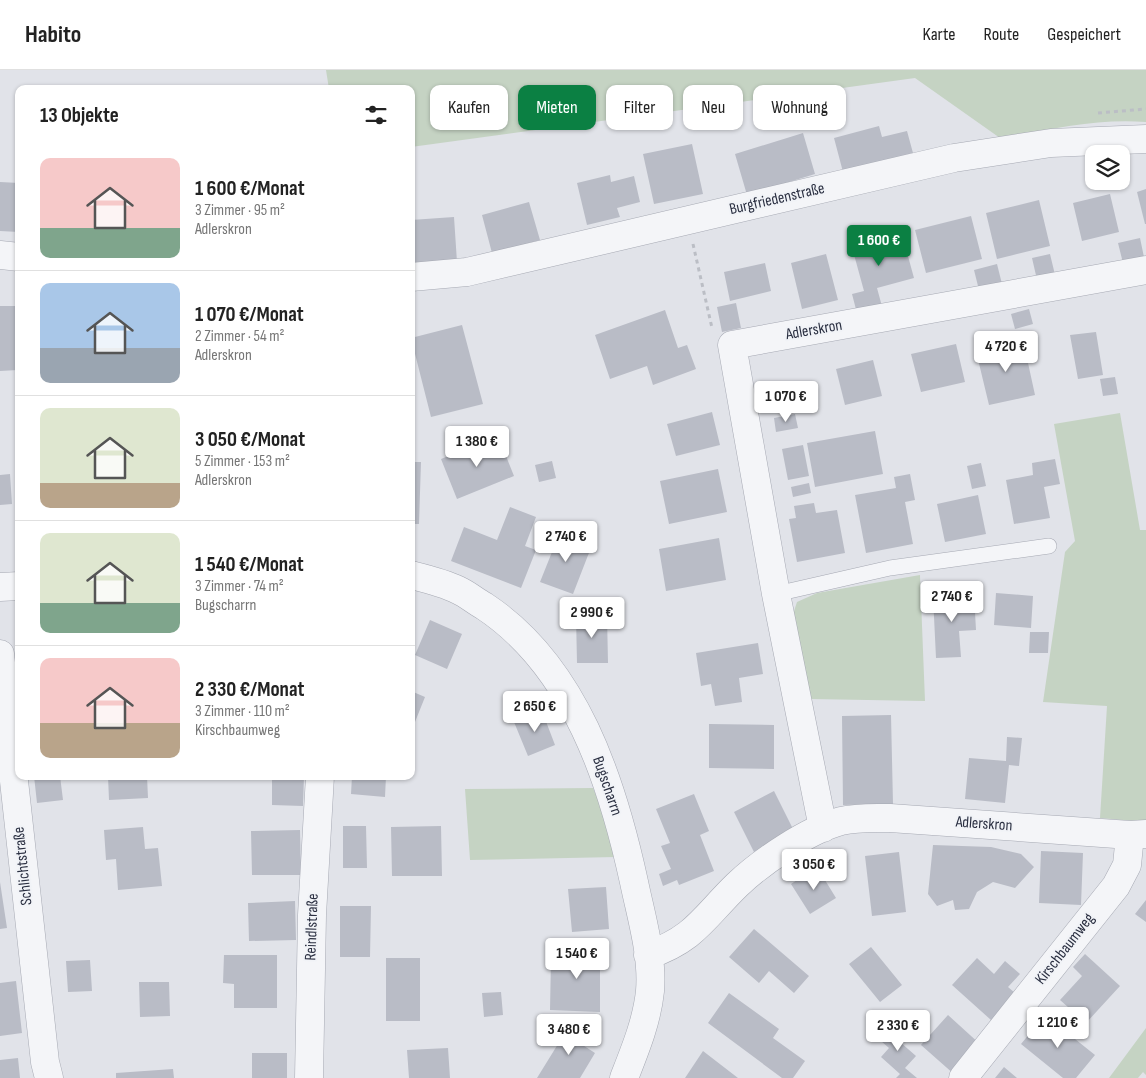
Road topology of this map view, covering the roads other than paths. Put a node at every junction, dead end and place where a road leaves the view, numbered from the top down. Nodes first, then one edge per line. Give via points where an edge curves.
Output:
1 (1146, 139) edge
2 (0, 256) edge
3 (15, 256) edge
4 (1146, 270) edge
5 (415, 277) edge
6 (1049, 546) dead end
7 (415, 576) edge
8 (15, 586) edge
9 (0, 587) edge
10 (776, 594) junction
11 (0, 654) edge
12 (320, 780) edge
13 (823, 828) junction
14 (1138, 835) edge
15 (648, 955) junction
16 (49, 1078) edge
17 (309, 1078) edge
18 (624, 1078) edge
19 (963, 1078) edge

1 - 5 street, Burgfriedenstraße via 1051,143 954,158 467,272
2 - 3 street
4 - 10 street, Adlerskron via 732,345
6 - 10 lane via 890,568
7 - 15 street, Bugscharrn via 459,590 502,618 534,650 560,686 599,760 610,792 627,852
8 - 9 street
10 - 13 street, Adlerskron
11 - 16 street, Schlichtstraße
12 - 17 street, Reindlstraße via 312,915
13 - 14 street, Adlerskron via 848,820 890,818
13 - 15 street, Adlerskron via 751,873 683,940
14 - 19 street, Kirschbaumweg via 1116,886
15 - 18 street, Bugscharrn via 650,990

